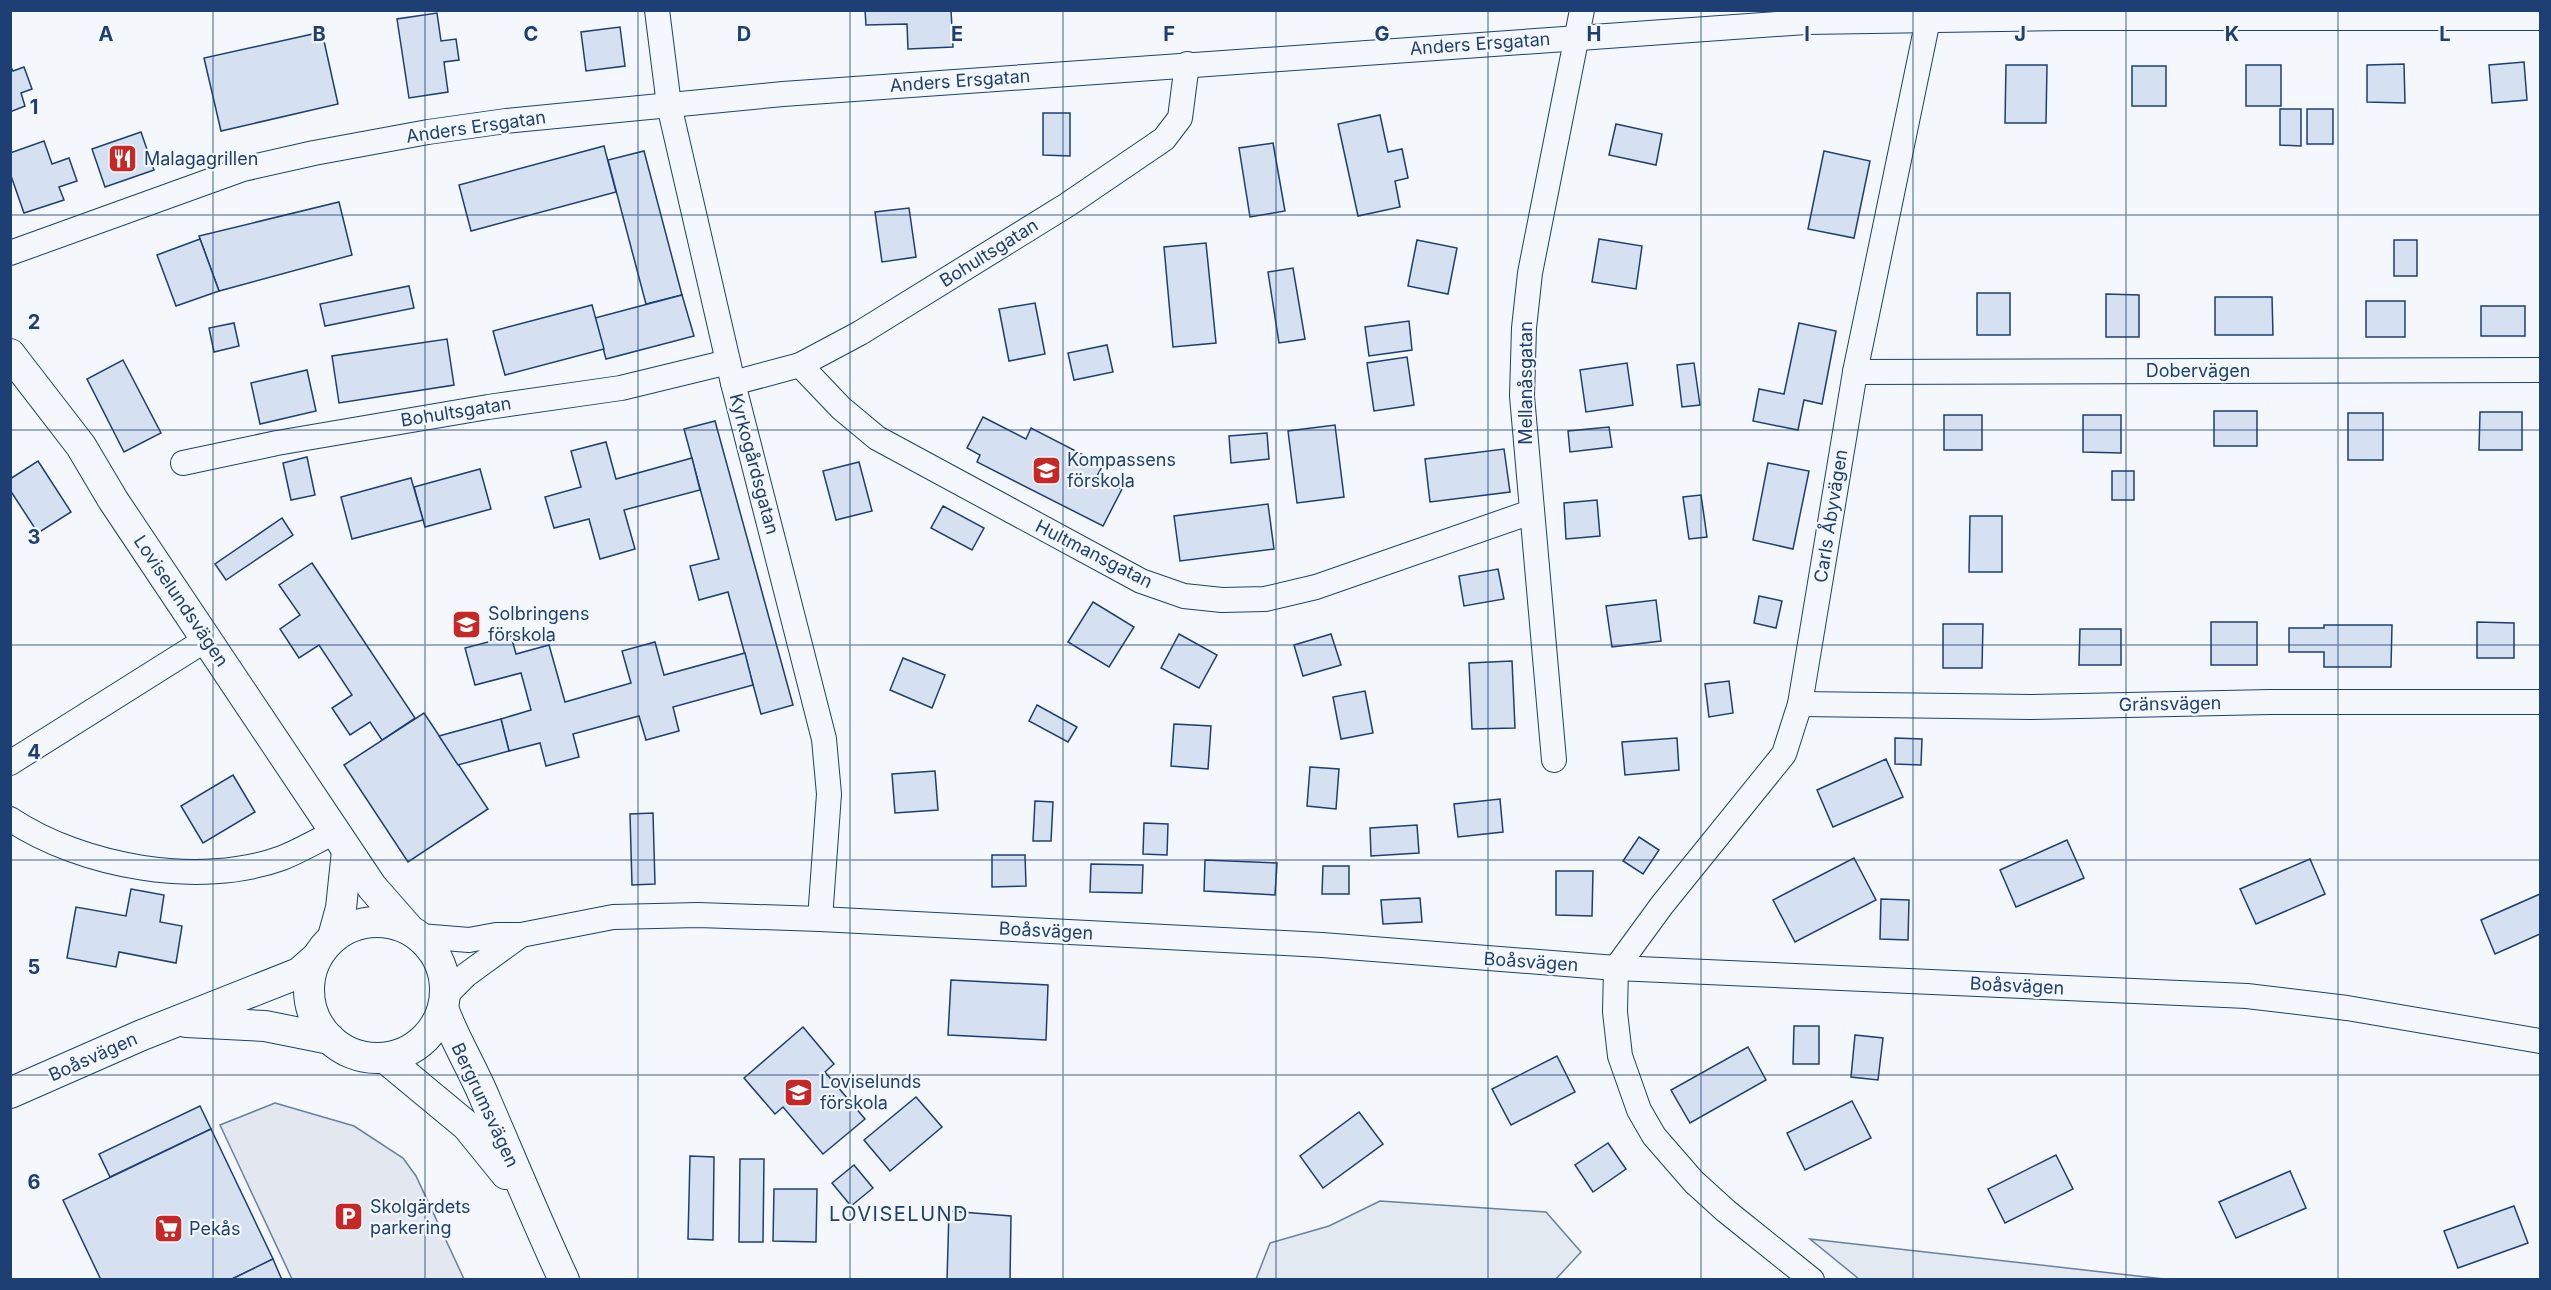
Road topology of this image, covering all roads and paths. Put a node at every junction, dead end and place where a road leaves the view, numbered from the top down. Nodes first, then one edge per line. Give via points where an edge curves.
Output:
1 (657, 10) edge
2 (1582, 10) edge
3 (1929, 15) edge
4 (2541, 18) edge
5 (1576, 37) junction
6 (1187, 64) junction
7 (669, 105) junction
8 (10, 253) edge
9 (10, 354) edge
10 (800, 365) junction
11 (2541, 370) edge
12 (1855, 372) junction
13 (731, 373) junction
14 (183, 462) dead end
15 (1531, 512) junction
16 (207, 639) junction
17 (2541, 702) edge
18 (1800, 704) junction
19 (1554, 760) dead end
20 (10, 764) edge
21 (10, 819) edge
22 (341, 841) junction
23 (820, 919) junction
24 (414, 932) junction
25 (521, 935) junction
26 (324, 948) junction
27 (1616, 968) junction
28 (445, 1002) junction
29 (177, 1022) junction
30 (330, 1039) junction
31 (2541, 1041) edge
32 (385, 1058) junction
33 (10, 1093) edge
34 (527, 1201) junction
35 (564, 1280) edge
36 (1812, 1280) edge

1 - 7 street, Kyrkogårdsgatan
2 - 5 street, Mellanåsgatan
3 - 4 street, Anders Ersgatan
3 - 5 street, Anders Ersgatan
3 - 12 street, Carls Åbyvägen
5 - 6 street, Anders Ersgatan
5 - 15 street, Mellanåsgatan via 1530,273 1524,328 1522,396
6 - 7 street, Anders Ersgatan
6 - 10 street, Bohultsgatan via 1180,118 1164,139 1067,205 890,315
7 - 8 street, Anders Ersgatan via 428,132 243,169
7 - 13 street, Kyrkogårdsgatan
9 - 16 street, Loviselundsvägen via 81,446
10 - 13 street, Bohultsgatan
10 - 15 street, Hultmansgatan via 877,438 1141,581 1184,596 1265,599 1316,587
11 - 12 street, Dobervägen
12 - 18 street, Carls Åbyvägen
13 - 14 street, Bohultsgatan via 488,406
13 - 23 street, Kyrkogårdsgatan via 824,739 829,794
15 - 19 street, Mellanåsgatan
16 - 20 street
16 - 22 street, Loviselundsvägen
17 - 18 street, Gränsvägen via 2031,707
18 - 27 street, Carls Åbyvägen via 1784,754 1662,904
21 - 22 street via 69,851 185,872 234,869
22 - 24 street, Loviselundsvägen via 372,887
22 - 26 street via 341,908
23 - 25 street, Boåsvägen via 613,917
23 - 27 street, Boåsvägen via 1322,945
24 - 25 street, Boåsvägen via 469,940
24 - 26 street via 383,921 369,921 356,924
24 - 28 street via 430,945 441,964
25 - 28 street, Boåsvägen via 466,975
26 - 29 street, Boåsvägen via 299,973
26 - 30 street via 309,984 317,1023
27 - 31 street, Boåsvägen via 2247,996 2347,1008
27 - 36 street via 1620,1056 1639,1110 1654,1136 1702,1190
28 - 32 street via 438,1021 422,1042
28 - 34 street, Bergrumsvägen via 454,1039 485,1098
29 - 30 street, Boåsvägen via 265,1026
29 - 33 street, Boåsvägen
30 - 32 street via 358,1056
32 - 34 street, Bergrumsvägen via 467,1126
34 - 35 street, Bergrumsvägen

